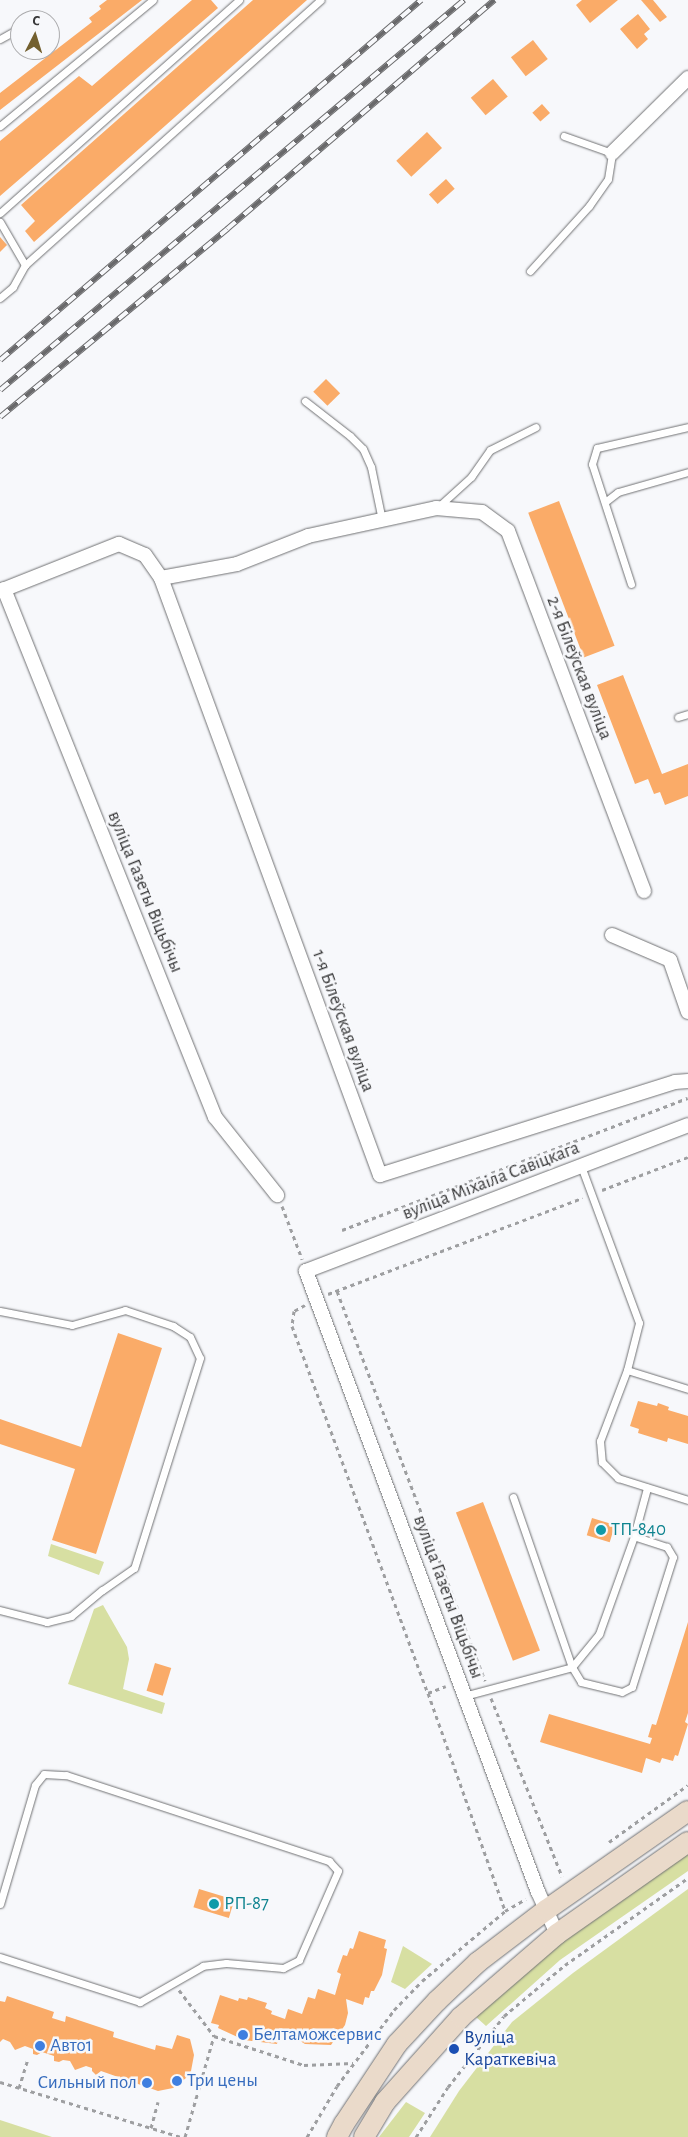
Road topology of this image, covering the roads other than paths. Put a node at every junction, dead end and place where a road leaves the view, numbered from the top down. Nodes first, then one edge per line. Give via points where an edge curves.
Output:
1 (153, 0) edge
2 (239, 0) edge
3 (320, 0) edge
4 (688, 78) edge
5 (0, 126) edge
6 (564, 136) dead end
7 (612, 153) junction
8 (0, 214) edge
9 (0, 222) edge
10 (25, 265) junction
11 (530, 271) dead end
12 (0, 298) edge
13 (305, 401) dead end
14 (536, 426) dead end
15 (688, 427) edge
16 (688, 472) edge
17 (605, 502) junction
18 (436, 508) junction
19 (382, 520) junction
20 (161, 578) junction
21 (631, 584) dead end
22 (2, 590) edge
23 (688, 714) edge
24 (678, 718) dead end
25 (644, 891) dead end
26 (612, 935) dead end
27 (688, 1012) edge
28 (688, 1081) edge
29 (688, 1125) edge
30 (581, 1166) junction
31 (277, 1195) road end
32 (306, 1271) joint
33 (0, 1311) edge
34 (626, 1370) junction
35 (688, 1389) edge
36 (647, 1488) junction
37 (513, 1498) dead end
38 (688, 1500) edge
39 (634, 1536) junction
40 (0, 1610) edge
41 (572, 1667) junction
42 (464, 1696) junction
43 (688, 1811) edge
44 (688, 1842) edge
45 (0, 1904) edge
46 (546, 1910) junction
47 (557, 1934) junction
48 (0, 1957) edge
49 (337, 2137) edge
50 (364, 2137) edge

1 - 5 lane
2 - 8 lane
3 - 10 lane
4 - 7 street
6 - 7 lane
7 - 11 lane via 608,179 594,200
9 - 10 lane
10 - 12 lane via 13,287
13 - 19 lane via 362,449 371,467
14 - 18 lane via 490,450 470,477
15 - 17 lane via 597,448 592,464
16 - 17 lane via 618,492
17 - 21 lane
18 - 19 street, 2-я Білеўская вуліца
18 - 25 street, 2-я Білеўская вуліца via 482,512 508,532
19 - 20 street, 2-я Білеўская вуліца via 308,536 237,564
20 - 22 street via 145,555 119,544
20 - 28 street, 1-я Білеўская вуліца via 380,1175 675,1082
22 - 31 street, вуліца Газеты Віцьбічы via 215,1117
23 - 24 lane
26 - 27 street via 670,960
29 - 30 street, вуліца Міхаіла Савіцкага
30 - 32 street, вуліца Міхаіла Савіцкага
30 - 34 lane via 639,1323
32 - 42 street, вуліца Газеты Віцьбічы
33 - 40 lane via 72,1325 125,1310 173,1326 190,1337 200,1358 134,1568 71,1616 47,1622
34 - 35 lane
34 - 36 lane via 600,1441 602,1462 618,1478
36 - 38 lane
36 - 39 lane
37 - 41 lane
39 - 41 lane via 599,1634
39 - 41 lane via 667,1548 673,1557 632,1687 622,1692 581,1682
41 - 42 lane
42 - 46 street, вуліца Газеты Віцьбічы
43 - 46 main road
44 - 47 main road
45 - 48 lane via 35,1785 44,1774 66,1775 329,1860 338,1871 299,1960 283,1968 226,1963 203,1966 140,2002
46 - 47 street, вуліца Газеты Віцьбічы
46 - 49 main road via 478,1962 437,2000 397,2044
47 - 50 main road via 444,2036 385,2102

